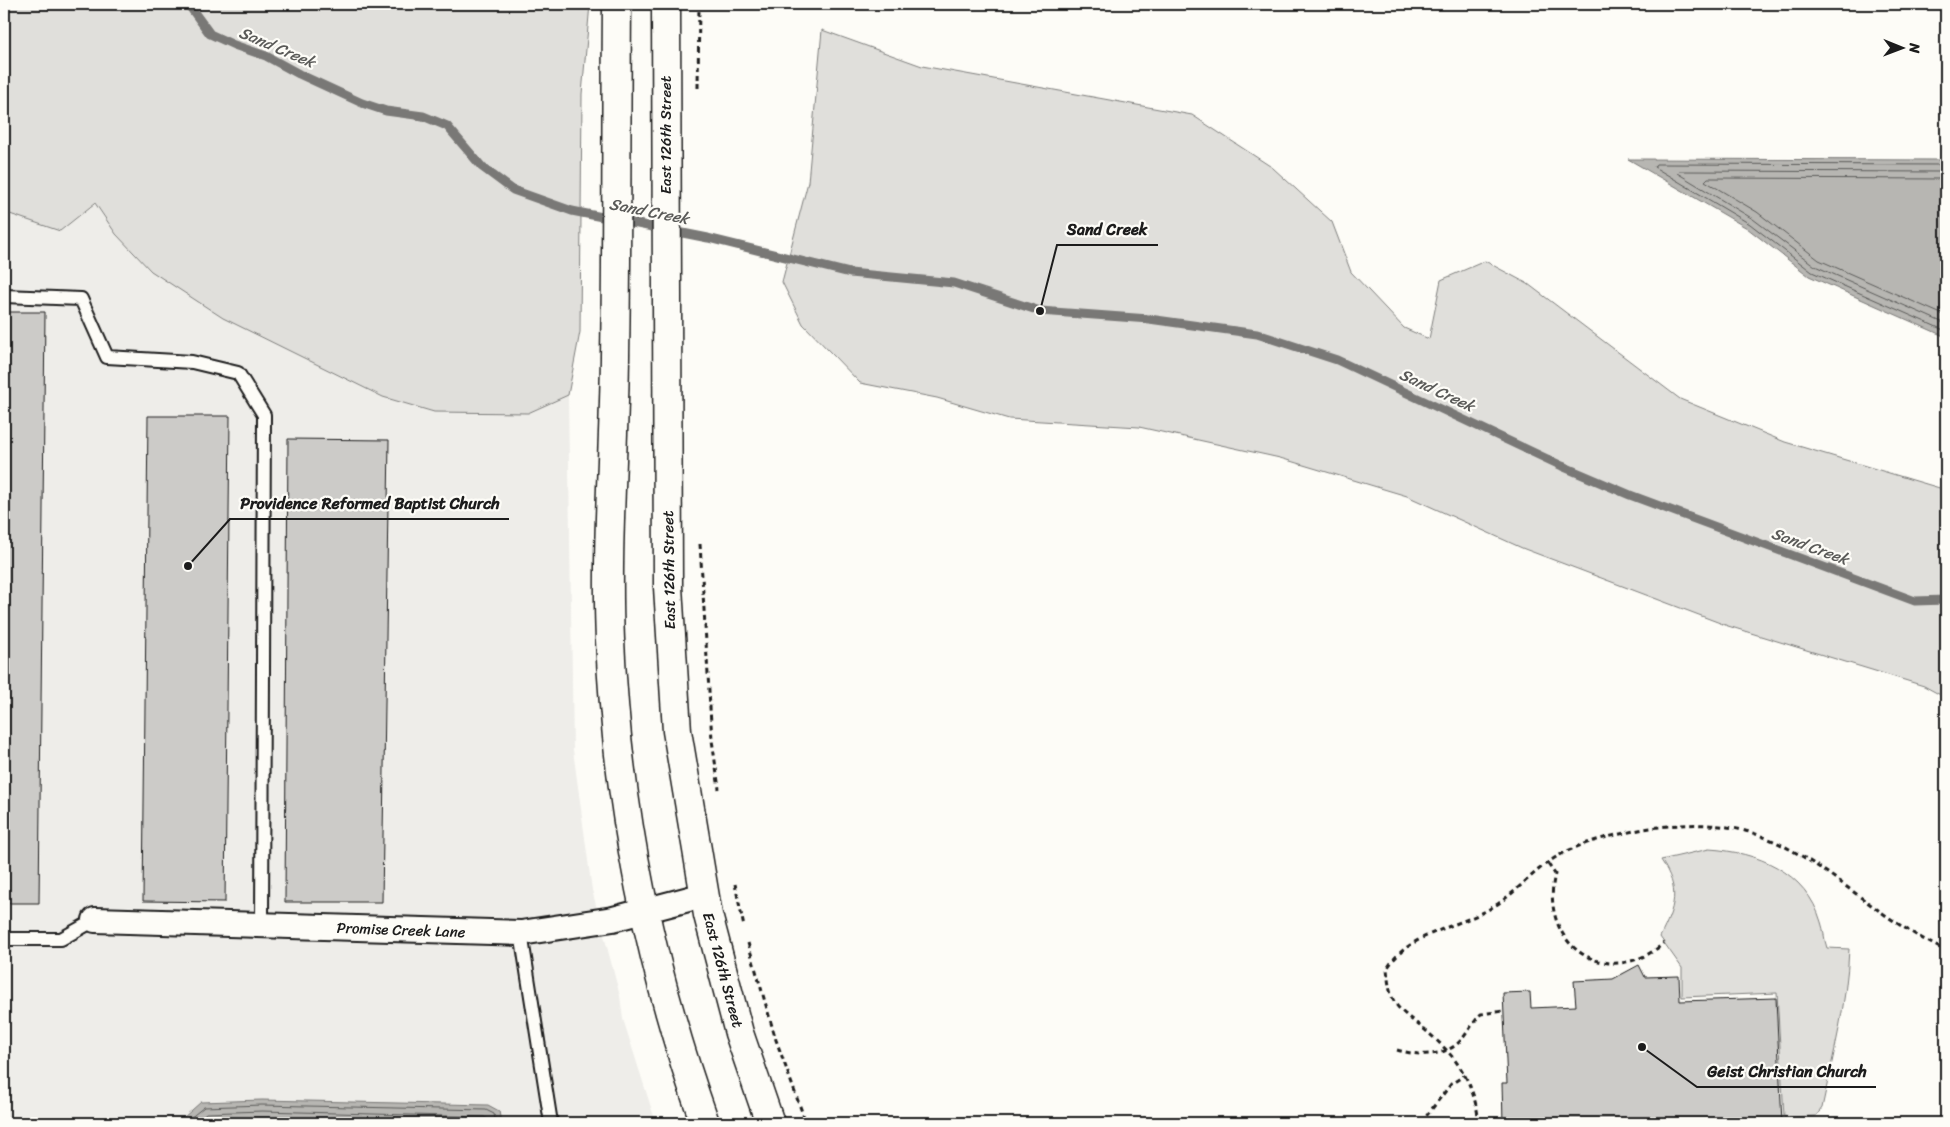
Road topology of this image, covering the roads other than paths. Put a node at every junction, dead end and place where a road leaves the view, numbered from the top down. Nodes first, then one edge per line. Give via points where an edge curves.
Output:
1 (617, 4) edge
2 (666, 4) edge
3 (4, 296) edge
4 (704, 895) junction
5 (645, 911) junction
6 (95, 920) joint
7 (262, 926) junction
8 (521, 933) junction
9 (4, 940) edge
10 (551, 1123) edge
11 (705, 1123) edge
12 (770, 1123) edge

1 - 5 main road via 610,638 620,764
2 - 4 main road, East 126th Street via 668,587 677,731
3 - 7 lane via 82,299 106,357 192,362 238,373 264,415
4 - 5 street, Promise Creek Lane
4 - 12 main road, East 126th Street via 739,1033
5 - 8 street, Promise Creek Lane
5 - 11 main road via 682,1056
6 - 7 street, Promise Creek Lane
6 - 9 lane via 61,939
7 - 8 street, Promise Creek Lane
8 - 10 lane

